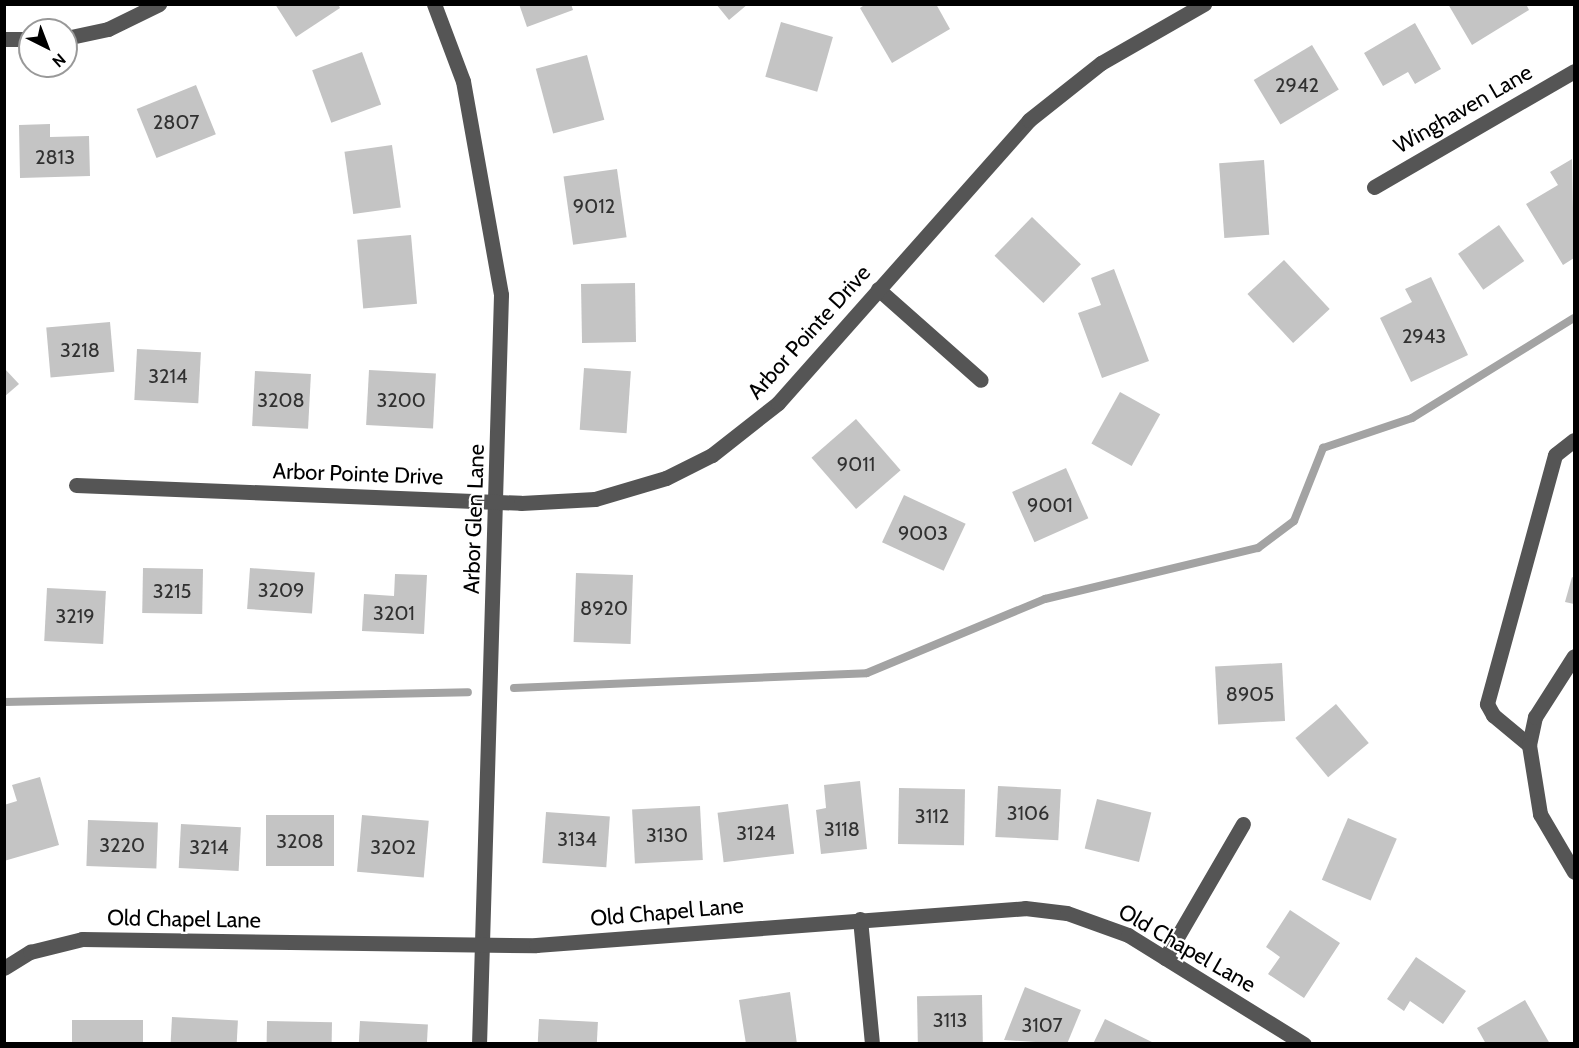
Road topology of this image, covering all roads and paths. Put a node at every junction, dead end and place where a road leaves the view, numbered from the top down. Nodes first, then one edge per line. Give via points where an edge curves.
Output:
1 (159, 4) edge
2 (434, 4) edge
3 (1204, 4) edge
4 (78, 35) edge
5 (1575, 71) edge
6 (1374, 187) dead end
7 (878, 289) junction
8 (981, 380) dead end
9 (1575, 440) edge
10 (76, 485) dead end
11 (498, 502) junction
12 (1575, 656) edge
13 (1529, 745) junction
14 (1243, 824) dead end
15 (1575, 872) edge
16 (860, 919) junction
17 (483, 946) junction
18 (1165, 958) junction
19 (4, 968) edge
20 (480, 1044) edge
21 (872, 1044) edge
22 (1305, 1044) edge

1 - 4 street via 108,29
2 - 11 street, Arbor Glen Lane via 463,81 497,258 502,331
3 - 7 street, Arbor Pointe Drive via 1101,63 1029,120
5 - 6 street, Winghaven Lane
7 - 8 street
7 - 11 street, Arbor Pointe Drive via 778,403 712,455 618,494
9 - 13 street via 1555,455 1487,704
10 - 11 street, Arbor Pointe Drive
11 - 17 street, Arbor Glen Lane
12 - 13 street via 1535,717
13 - 15 street via 1540,814
14 - 18 street
16 - 17 street, Old Chapel Lane
16 - 18 street, Old Chapel Lane via 1025,908 1066,913 1108,926
16 - 21 street
17 - 19 street, Old Chapel Lane via 82,939 39,949
17 - 20 street, Arbor Glen Lane
18 - 22 street, Old Chapel Lane

